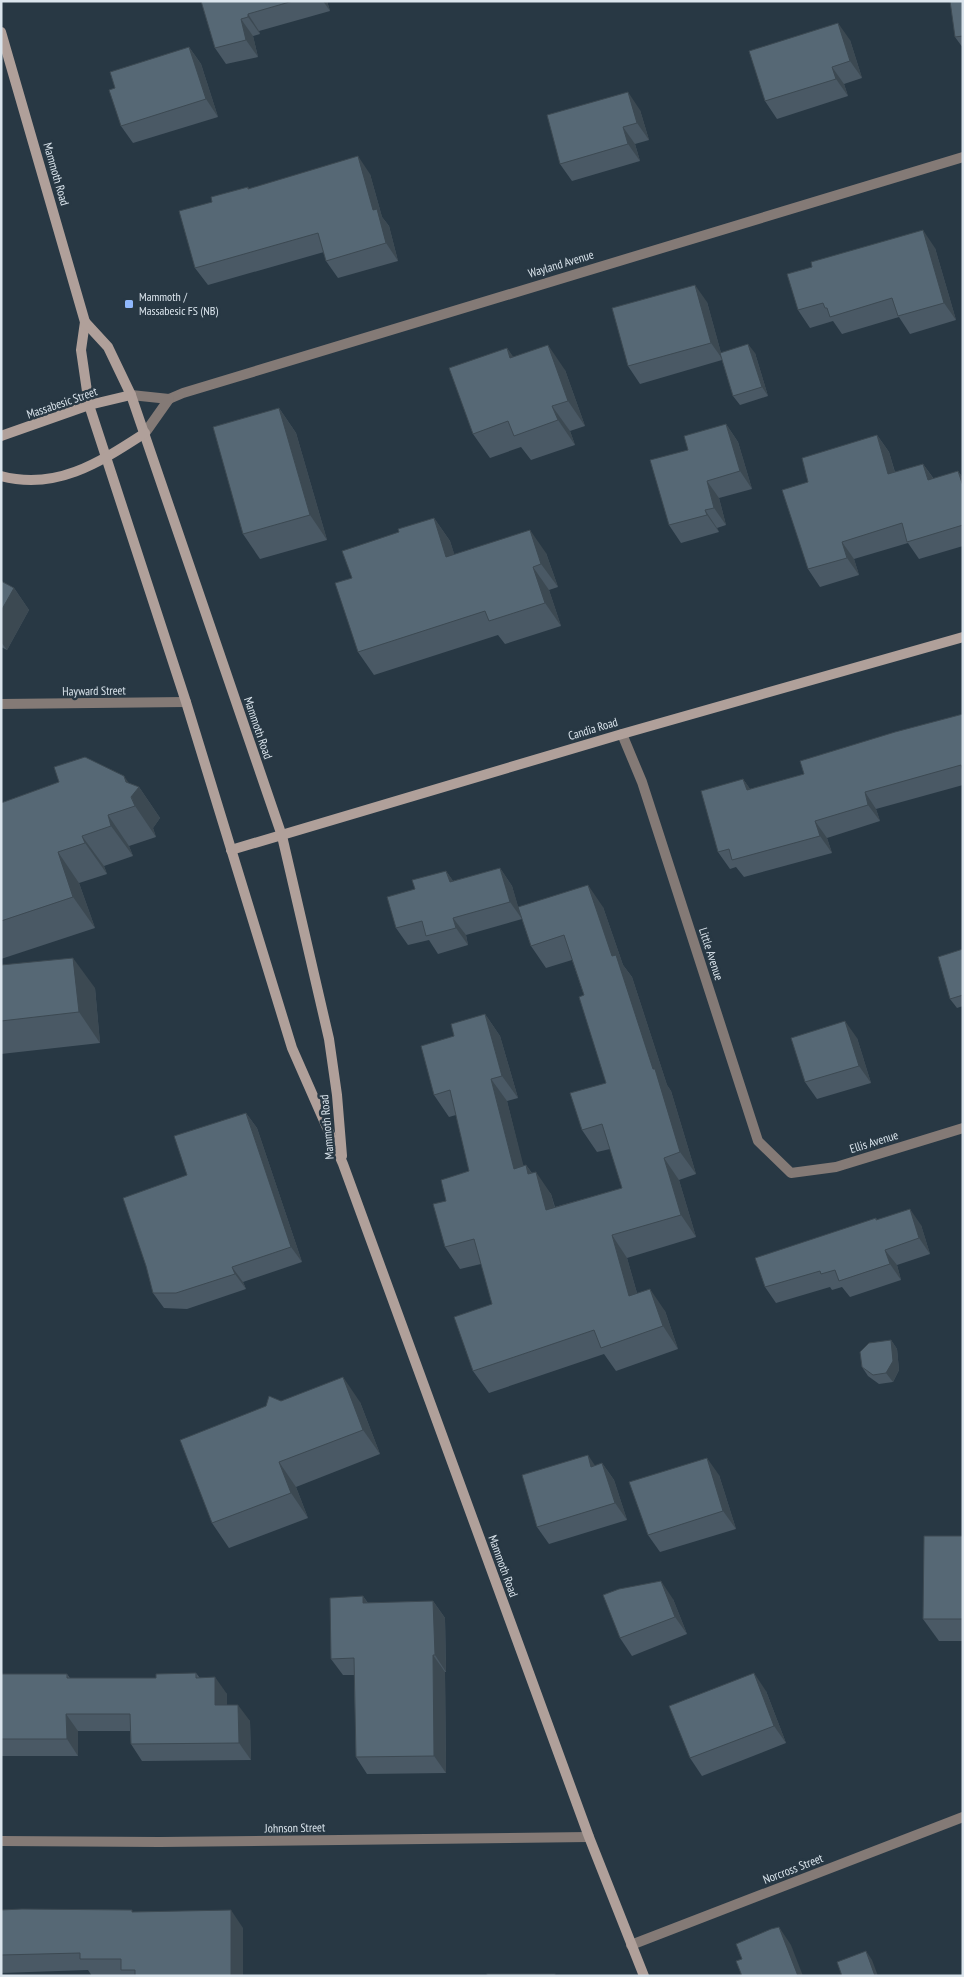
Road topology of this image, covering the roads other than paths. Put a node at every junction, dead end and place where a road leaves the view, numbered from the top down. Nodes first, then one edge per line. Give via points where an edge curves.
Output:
1 (1, 32) edge
2 (963, 157) edge
3 (85, 322) junction
4 (131, 395) junction
5 (168, 399) junction
6 (89, 405) junction
7 (145, 433) junction
8 (1, 436) edge
9 (106, 458) junction
10 (1, 476) edge
11 (963, 638) edge
12 (186, 702) junction
13 (1, 704) edge
14 (622, 734) junction
15 (282, 836) junction
16 (231, 850) junction
17 (963, 1128) edge
18 (343, 1164) junction
19 (791, 1173) joint
20 (963, 1817) edge
21 (589, 1837) junction
22 (1, 1841) edge
23 (632, 1945) junction
24 (644, 1976) edge

1 - 3 main road, Mammoth Road
2 - 5 street, Wayland Avenue
3 - 4 main road, Mammoth Road via 108,347
3 - 6 main road, Mammoth Road via 81,350
4 - 5 street, Wayland Avenue
4 - 6 main road, Massabesic Street
4 - 7 main road, Mammoth Road
5 - 7 street
6 - 8 main road, Massabesic Street
6 - 9 main road, Mammoth Road
7 - 9 main road
7 - 15 main road, Mammoth Road
9 - 10 main road via 48,480
9 - 12 main road, Mammoth Road
11 - 14 main road, Candia Road
12 - 13 street, Hayward Street
12 - 16 main road, Mammoth Road
14 - 15 main road, Candia Road
14 - 19 street, Little Avenue via 642,782 758,1141
15 - 16 main road, Candia Road
15 - 18 main road, Mammoth Road via 329,1039
16 - 18 main road, Mammoth Road via 292,1048
17 - 19 street, Ellis Avenue via 836,1167
18 - 21 main road, Mammoth Road
20 - 23 street, Norcross Street
21 - 22 street, Johnson Street
21 - 23 main road, Mammoth Road
23 - 24 main road, Mammoth Road

